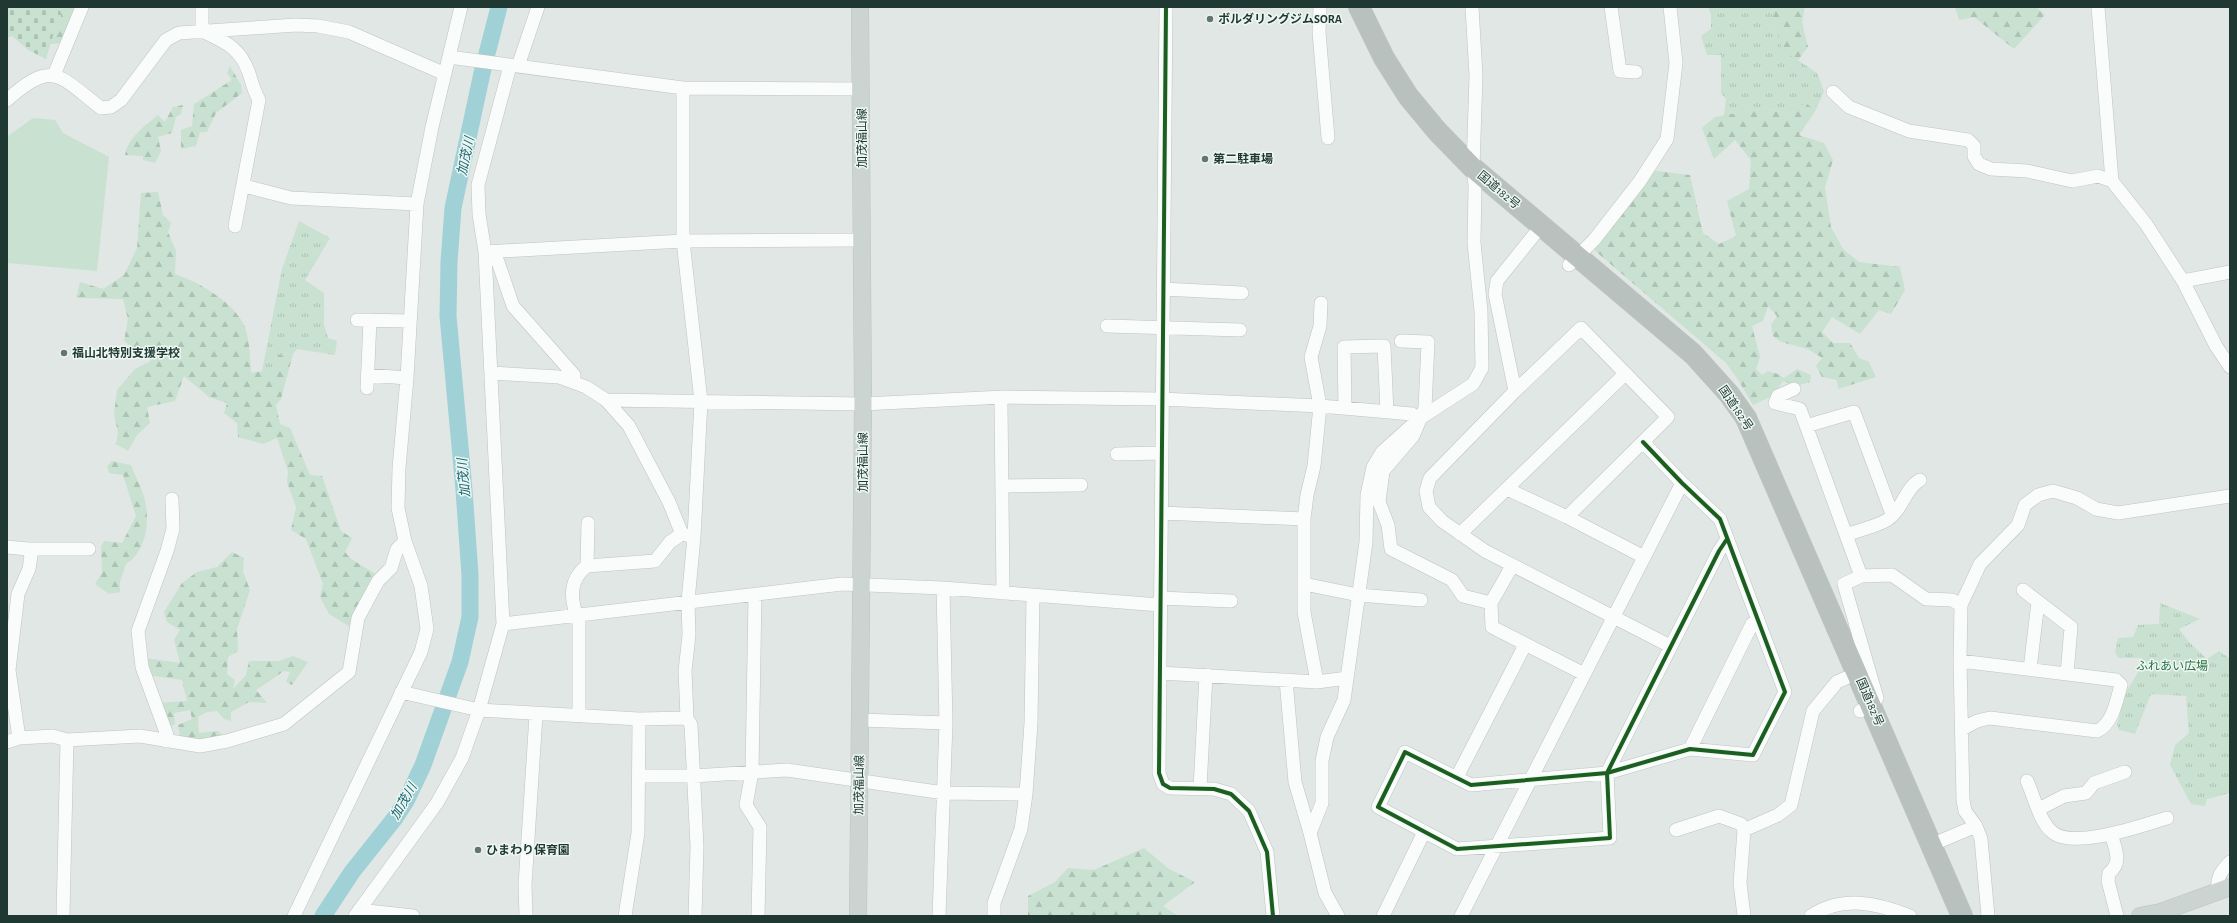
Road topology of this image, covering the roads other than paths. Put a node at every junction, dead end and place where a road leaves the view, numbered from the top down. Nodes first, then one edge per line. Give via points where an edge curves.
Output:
1 (82, 7) edge
2 (202, 7) edge
3 (461, 7) edge
4 (538, 7) edge
5 (860, 7) edge
6 (1166, 7) edge
7 (1320, 7) edge
8 (1347, 7) edge
9 (1359, 7) edge
10 (1472, 7) edge
11 (1611, 7) edge
12 (1670, 7) edge
13 (2098, 7) edge
14 (202, 32) junction
15 (449, 57) junction
16 (514, 66) junction
17 (1636, 72) dead end
18 (445, 74) junction
19 (54, 75) junction
20 (683, 88) junction
21 (862, 89) junction
22 (1833, 92) dead end
23 (7, 100) edge
24 (1328, 138) dead end
25 (1474, 177) junction
26 (2112, 181) junction
27 (244, 186) junction
28 (417, 204) junction
29 (235, 226) dead end
30 (1538, 230) junction
31 (862, 240) junction
32 (683, 241) junction
33 (485, 252) junction
34 (1574, 261) junction
35 (2230, 272) edge
36 (2183, 281) junction
37 (1163, 289) junction
38 (1242, 293) dead end
39 (1321, 303) dead end
40 (357, 320) dead end
41 (370, 320) junction
42 (410, 321) junction
43 (1107, 326) dead end
44 (1162, 327) junction
45 (1240, 330) dead end
46 (1401, 341) dead end
47 (2230, 367) edge
48 (490, 373) junction
49 (1625, 374) junction
50 (407, 378) junction
51 (573, 381) junction
52 (1794, 388) dead end
53 (1515, 391) junction
54 (1004, 397) junction
55 (1161, 399) junction
56 (606, 400) junction
57 (701, 401) junction
58 (863, 404) junction
59 (1320, 406) junction
60 (1345, 408) junction
61 (1387, 412) junction
62 (1419, 419) junction
63 (1806, 426) junction
64 (1643, 442) junction
65 (1117, 454) dead end
66 (1161, 454) junction
67 (1920, 480) dead end
68 (1682, 483) junction
69 (1081, 485) dead end
70 (1002, 486) junction
71 (1507, 488) junction
72 (2230, 496) edge
73 (172, 498) dead end
74 (1161, 513) junction
75 (1892, 514) junction
76 (1567, 517) junction
77 (1304, 518) junction
78 (588, 522) dead end
79 (1460, 534) junction
80 (1846, 535) junction
81 (688, 536) junction
82 (1728, 539) junction
83 (405, 541) junction
84 (7, 547) edge
85 (28, 549) junction
86 (89, 549) dead end
87 (1644, 557) junction
88 (588, 566) junction
89 (1512, 566) junction
90 (1861, 576) junction
91 (862, 584) junction
92 (1304, 584) junction
93 (943, 588) junction
94 (2023, 590) dead end
95 (1003, 594) junction
96 (755, 595) junction
97 (1358, 595) junction
98 (1033, 596) junction
99 (1231, 600) dead end
100 (1421, 600) dead end
101 (688, 601) junction
102 (1160, 602) junction
103 (1491, 602) junction
104 (2038, 602) junction
105 (1961, 605) junction
106 (576, 615) junction
107 (1614, 617) junction
108 (1758, 619) junction
109 (503, 624) junction
110 (1525, 645) junction
111 (1670, 646) junction
112 (1960, 661) junction
113 (2030, 669) junction
114 (1160, 673) junction
115 (1584, 674) junction
116 (2067, 674) junction
117 (1206, 675) junction
118 (1347, 678) junction
119 (1846, 678) junction
120 (1286, 680) junction
121 (1317, 682) junction
122 (401, 692) junction
123 (1866, 709) junction
124 (476, 710) junction
125 (536, 715) junction
126 (580, 716) junction
127 (687, 718) junction
128 (639, 719) junction
129 (860, 720) junction
130 (946, 723) junction
131 (1962, 729) junction
132 (13, 740) edge
133 (67, 740) junction
134 (166, 740) junction
135 (1690, 750) junction
136 (752, 772) junction
137 (2125, 772) dead end
138 (1607, 773) junction
139 (639, 776) junction
140 (693, 776) junction
141 (1457, 776) junction
142 (859, 780) junction
143 (1530, 780) junction
144 (2027, 781) dead end
145 (1200, 788) junction
146 (944, 794) junction
147 (1026, 794) junction
148 (2039, 809) junction
149 (2167, 818) dead end
150 (1976, 826) junction
151 (1676, 830) dead end
152 (1744, 830) junction
153 (1424, 832) junction
154 (1310, 833) junction
155 (2111, 834) junction
156 (1931, 845) junction
157 (1496, 847) junction
158 (2230, 862) edge
159 (2224, 889) edge
160 (357, 913) edge
161 (63, 916) edge
162 (294, 916) edge
163 (413, 916) edge
164 (526, 916) edge
165 (625, 916) edge
166 (695, 916) edge
167 (758, 916) edge
168 (858, 916) edge
169 (940, 916) edge
170 (994, 916) edge
171 (1273, 916) edge
172 (1338, 916) edge
173 (1383, 916) edge
174 (1461, 916) edge
175 (1744, 916) edge
176 (1811, 916) edge
177 (1910, 916) edge
178 (1948, 916) edge
179 (1962, 916) edge
180 (1988, 916) edge
181 (2117, 916) edge
182 (2140, 916) edge

1 - 19 street
2 - 14 street
3 - 15 street
4 - 16 street
5 - 21 main road, 加茂福山線
6 - 37 street
7 - 24 street via 1319,32
8 - 25 highway, 国道182号 via 1375,66 1399,105 1434,145
9 - 25 highway, 国道182号 via 1384,58 1408,96
10 - 25 street via 1476,76
11 - 17 street via 1620,71
12 - 34 street via 1676,63 1667,138 1640,181 1594,240
13 - 26 street
14 - 18 street via 318,26 350,32
14 - 19 street via 179,33 166,40 121,100 111,107 101,108 65,80
14 - 27 street via 229,44 242,56 259,100
15 - 16 street
15 - 18 street
16 - 20 street
16 - 33 street via 478,185 479,214
18 - 28 street via 428,142
19 - 23 street via 39,76
20 - 21 street
20 - 32 street
21 - 31 main road, 加茂福山線
22 - 26 street via 1849,107 1909,131 1968,140 1974,146 1974,156 1979,164 1991,169 2027,171 2072,181 2098,176
25 - 30 highway, 国道182号
25 - 62 street via 1474,243 1481,310 1482,368 1473,384
26 - 36 street via 2146,224
27 - 28 street via 291,198
27 - 29 street
28 - 42 street
30 - 34 highway, 国道182号
30 - 53 street via 1497,281 1495,294
31 - 32 street
31 - 58 main road, 加茂福山線
32 - 33 street
32 - 57 street
33 - 48 street
33 - 51 street via 498,262 513,306 574,375
34 - 119 highway, 国道182号 via 1683,362 1716,398 1733,422 1749,451
34 - 123 highway, 国道182号 via 1693,354 1729,394 1746,418
35 - 36 street
36 - 47 street via 2216,346
37 - 38 street
37 - 44 street
39 - 59 street via 1320,326 1311,357
40 - 41 street
41 - 42 street
41 - 50 street via 367,382
42 - 50 street
43 - 44 street
44 - 45 street
44 - 55 street
46 - 62 street via 1428,342 1425,408
48 - 51 street via 559,377
48 - 109 street
49 - 53 street via 1581,328
49 - 64 street via 1668,417
49 - 71 street
50 - 83 street via 398,508
51 - 56 street
52 - 63 street via 1778,396 1775,403 1800,409
53 - 79 street via 1430,478 1426,491 1429,507
54 - 55 street
54 - 58 street
54 - 70 street via 1001,402
55 - 59 street
55 - 66 street
56 - 57 street
56 - 81 street via 629,426
57 - 58 street
57 - 81 street
58 - 91 main road, 加茂福山線
59 - 60 street
59 - 77 street via 1314,466
60 - 61 street
60 - 61 street via 1344,347 1384,346
61 - 62 street via 1412,414
62 - 97 street via 1382,452 1372,466 1367,495 1366,542
62 - 103 street via 1413,436 1383,471 1379,502 1388,525 1391,549 1452,580 1462,596
63 - 75 street via 1854,412
63 - 80 street
64 - 68 street
64 - 76 street
65 - 66 street
66 - 74 street
67 - 75 street via 1912,484
68 - 82 street via 1720,519
68 - 87 street
69 - 70 street
70 - 95 street
71 - 76 street
71 - 79 street
72 - 105 street via 2118,513 2096,510 2077,498 2053,491 2038,495 2025,506 2018,525 1980,564
73 - 134 street via 173,529 138,632 142,667 167,735
74 - 77 street
74 - 102 street
75 - 80 street via 1888,519
76 - 87 street
77 - 92 street
78 - 88 street
79 - 89 street
80 - 90 street
81 - 88 street via 670,542 655,561
81 - 101 street
82 - 108 street
82 - 111 street via 1719,550
83 - 122 street via 421,586 427,629 421,652
83 - 134 street via 397,549 390,568 378,581 358,618 349,672 284,724 227,741 200,746
84 - 85 street
85 - 86 street
85 - 132 street via 31,556 29,569 18,594 9,670
87 - 107 street
88 - 106 street via 579,572 573,587 573,609
89 - 103 street
89 - 107 street
90 - 105 street via 1892,575 1926,599 1952,600
90 - 123 street via 1844,584 1877,698
91 - 93 street
91 - 96 street via 842,584
91 - 129 main road, 加茂福山線
92 - 97 street
92 - 121 street via 1304,612
93 - 95 street
93 - 130 street
94 - 104 street
95 - 98 street
96 - 101 street
96 - 136 street
97 - 100 street
97 - 118 street
98 - 102 street
98 - 147 street via 1031,723
99 - 102 street
101 - 106 street
101 - 127 street via 689,635 685,671
102 - 114 street
103 - 110 street via 1492,628
104 - 113 street
104 - 116 street via 2071,627
105 - 112 street
106 - 109 street
106 - 126 street via 579,623
107 - 111 street
107 - 115 street
108 - 135 street via 1752,624
108 - 135 street via 1785,692 1753,755
109 - 124 street
110 - 115 street
110 - 141 street
111 - 138 street
112 - 113 street
112 - 131 street
113 - 116 street
114 - 117 street
114 - 145 street via 1159,773 1163,784 1170,788
115 - 143 street
116 - 131 street via 2116,680 2120,684 2114,708 2104,728 2097,731 1990,718
117 - 120 street
117 - 145 street
118 - 121 street
118 - 154 street via 1344,700 1327,737 1322,761 1322,803
119 - 123 highway, 国道182号
119 - 152 street via 1837,682 1813,711 1791,805 1778,815
120 - 121 street
120 - 154 street via 1294,782
122 - 124 street
122 - 162 street
123 - 156 highway, 国道182号
123 - 178 highway, 国道182号
124 - 125 street
124 - 160 street via 462,758 436,803
125 - 126 street
125 - 164 street via 524,885
126 - 128 street
127 - 128 street
127 - 140 street via 691,725
128 - 139 street
129 - 130 street
129 - 142 main road, 加茂福山線
130 - 146 street
131 - 150 street via 1963,800 1965,811
132 - 133 street via 53,736
133 - 134 street via 140,736
133 - 161 street
135 - 138 street
136 - 140 street
136 - 142 street via 787,770
136 - 167 street via 746,805 760,827
137 - 148 street via 2094,783 2086,793 2064,796
138 - 143 street
138 - 157 street via 1610,838
139 - 140 street
139 - 165 street via 638,833
140 - 166 street via 697,846
141 - 143 street via 1470,785
141 - 153 street via 1405,752 1378,807
142 - 146 street
142 - 168 main road, 加茂福山線
143 - 157 street
144 - 148 street
145 - 171 street via 1231,794 1249,811 1266,852
146 - 147 street
146 - 169 street
147 - 170 street via 1021,829 994,903
148 - 155 street via 2051,831 2059,837
149 - 155 street
150 - 156 street
150 - 180 street via 1981,839
151 - 152 street via 1719,816 1741,824
152 - 175 street via 1740,876
153 - 157 street via 1457,849
153 - 173 street
154 - 172 street via 1325,893
155 - 181 street via 2118,861 2116,868 2109,873 2108,881
156 - 179 highway, 国道182号
157 - 174 street
158 - 159 street via 2219,873 2216,881
159 - 182 main road via 2161,912
160 - 163 street
176 - 177 street via 1831,905 1862,903 1886,907

